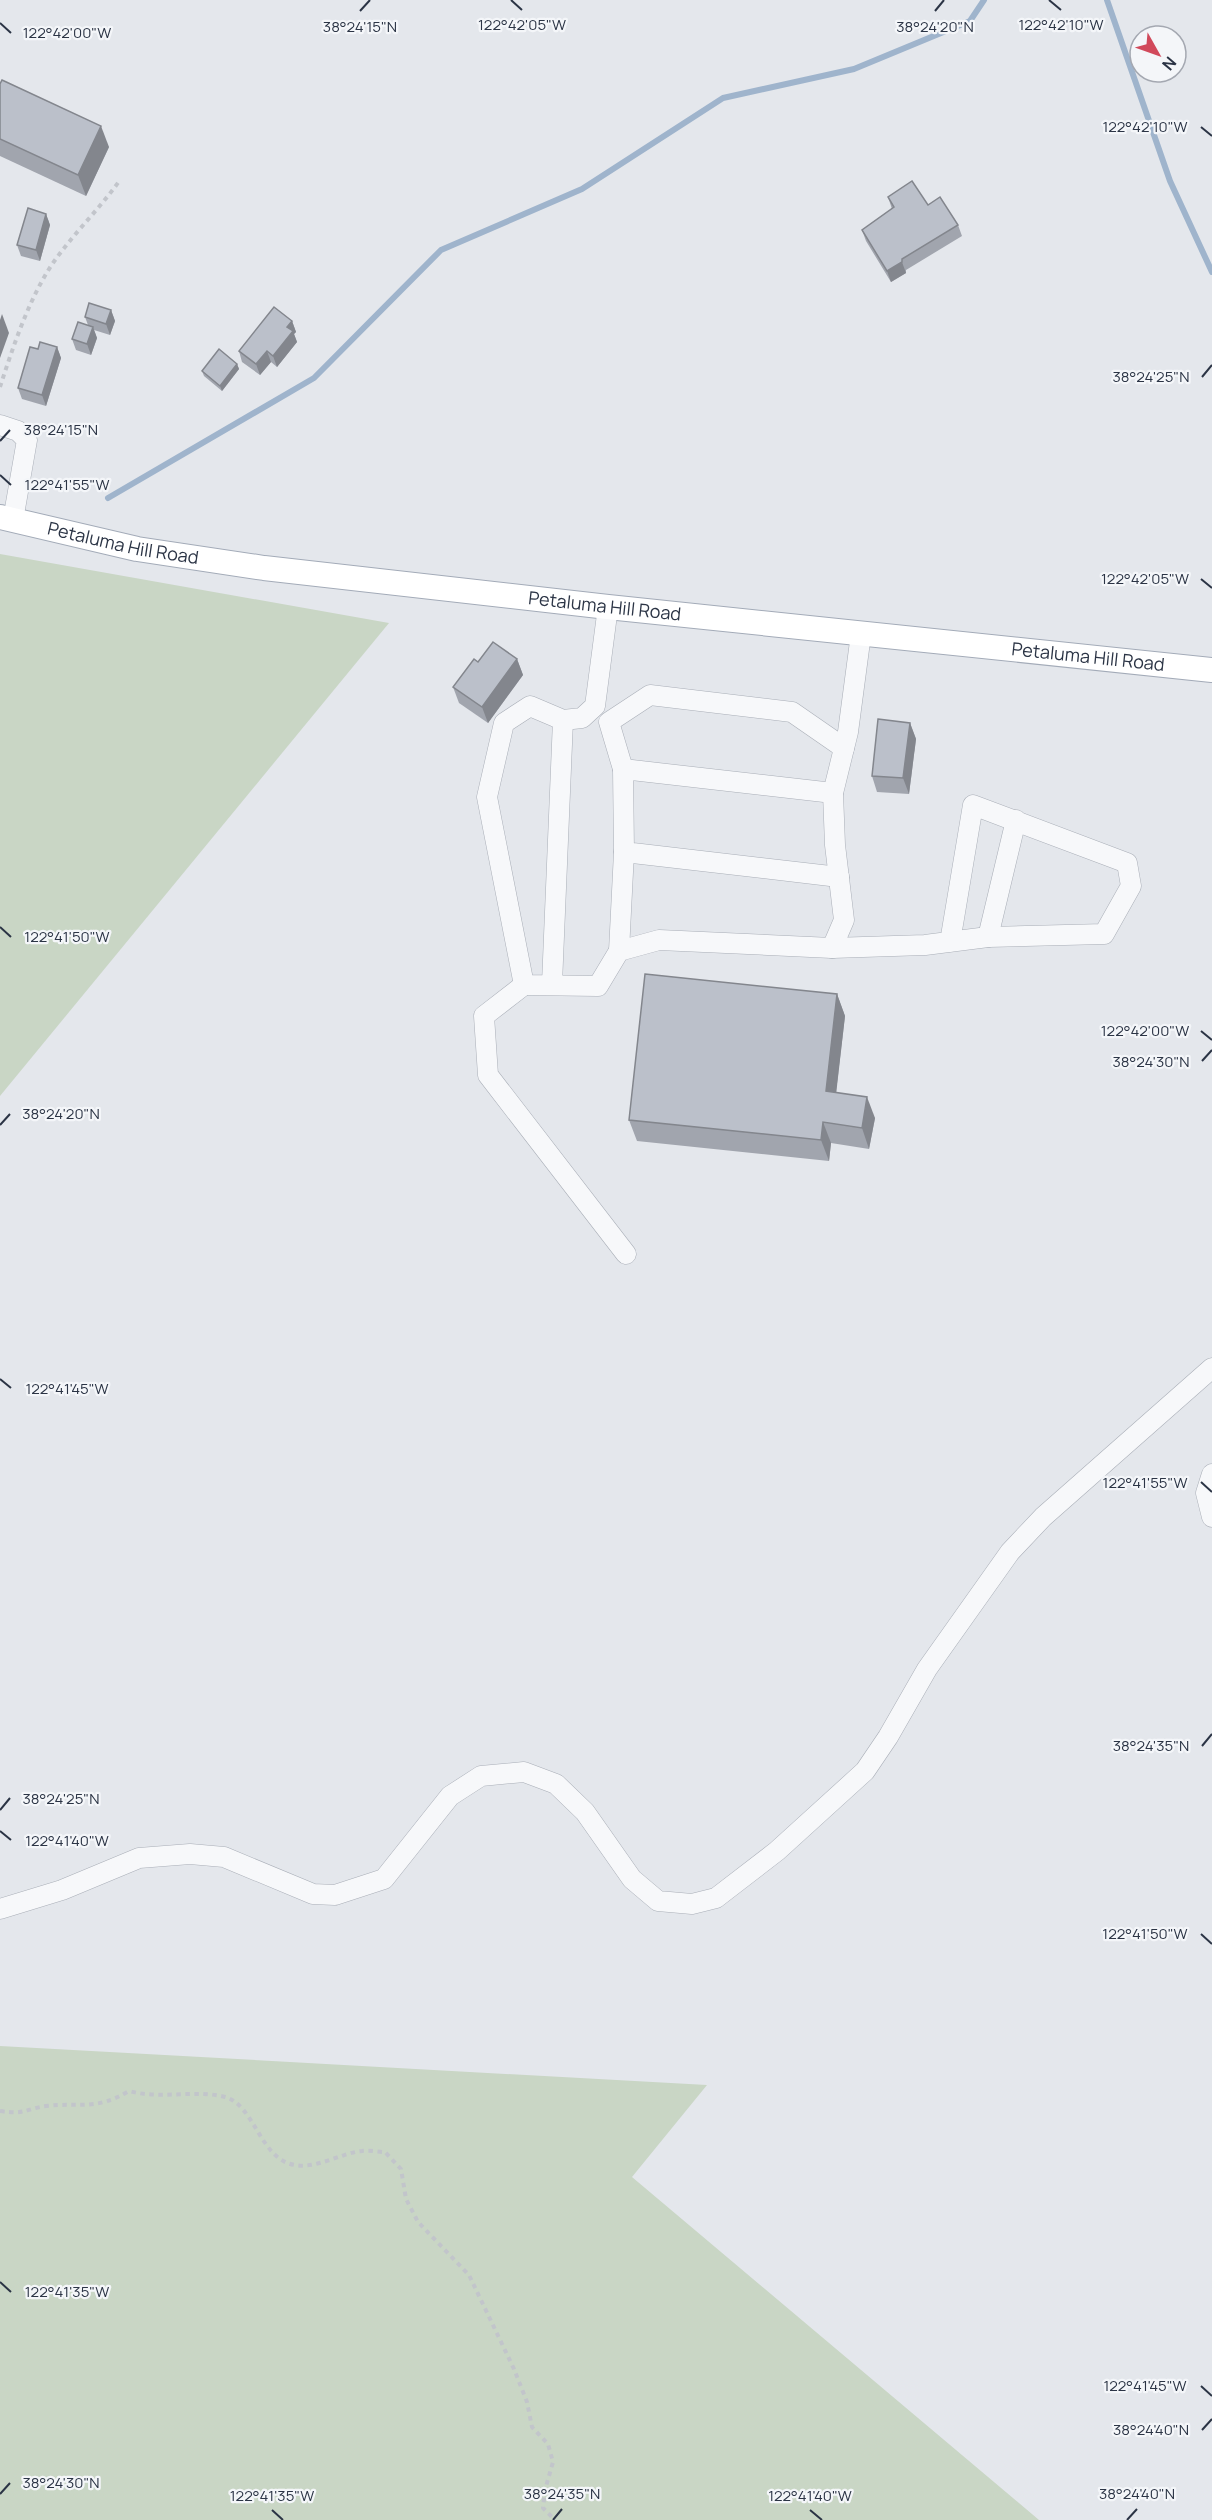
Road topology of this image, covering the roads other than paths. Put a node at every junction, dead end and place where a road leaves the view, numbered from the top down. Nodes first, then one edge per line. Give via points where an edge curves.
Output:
1 (0, 425) edge
2 (7, 519) edge
3 (608, 607) junction
4 (861, 634) junction
5 (1212, 670) edge
6 (595, 706) junction
7 (563, 720) junction
8 (609, 722) junction
9 (844, 748) junction
10 (623, 770) junction
11 (833, 793) junction
12 (1016, 820) junction
13 (624, 852) junction
14 (839, 877) junction
15 (988, 937) junction
16 (950, 942) junction
17 (832, 948) junction
18 (619, 951) junction
19 (552, 984) junction
20 (525, 986) junction
21 (626, 1254) dead end
22 (1212, 1368) edge
23 (1212, 1474) edge
24 (1212, 1517) edge
25 (0, 1909) edge

1 - 2 lane via 18,431 27,440
2 - 3 main road, Petaluma Hill Road via 137,549 264,568
3 - 4 main road, Petaluma Hill Road
3 - 6 lane
4 - 5 main road, Petaluma Hill Road
4 - 9 lane
6 - 7 lane via 582,718
6 - 8 lane
7 - 19 lane
7 - 20 lane via 530,706 504,723 487,797
8 - 9 lane via 650,695 792,712
8 - 10 lane
9 - 11 lane
10 - 11 lane
10 - 13 lane
11 - 14 lane
12 - 15 lane
12 - 15 lane via 1127,863 1131,886 1104,934
12 - 16 lane via 973,805
13 - 14 lane
13 - 18 lane
14 - 17 lane via 844,920
15 - 16 lane
16 - 17 lane
17 - 18 lane via 659,940
18 - 19 lane via 598,986
19 - 20 lane
20 - 21 lane via 484,1016 488,1075
22 - 25 lane via 1043,1517 1010,1552 927,1669 865,1771 777,1851 716,1898 692,1904 658,1901 632,1879 585,1812 556,1784 524,1772 481,1776 450,1796 384,1879 335,1895 313,1894 224,1857 190,1854 139,1858 62,1890
23 - 24 lane via 1206,1493

